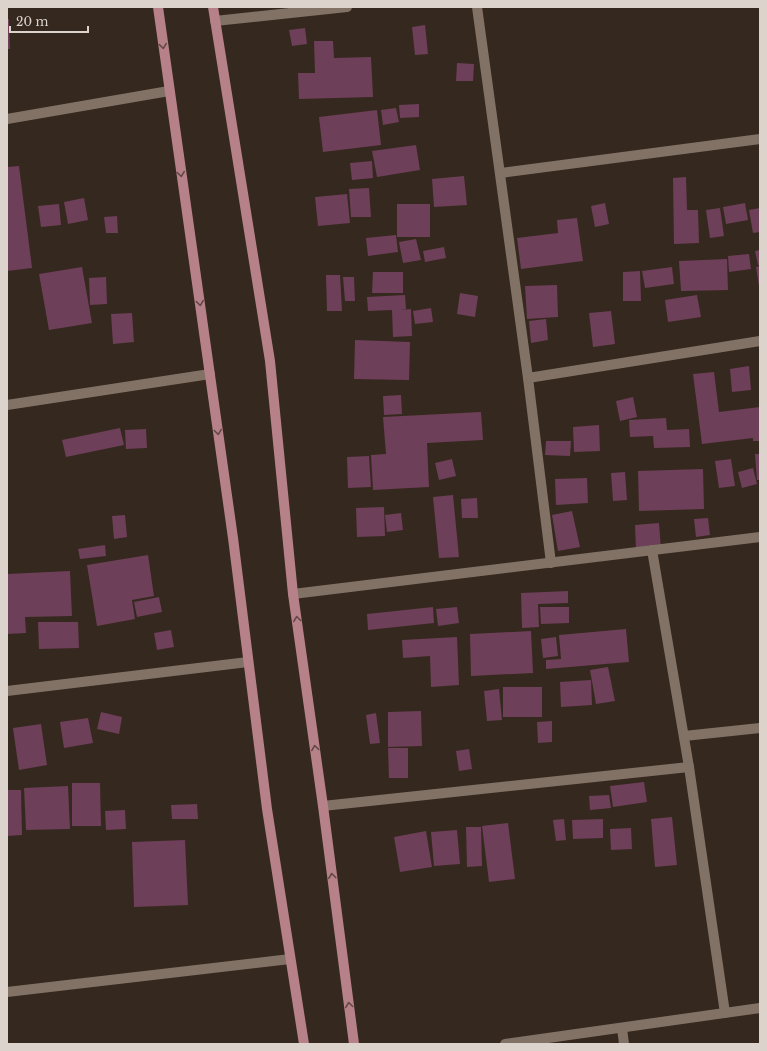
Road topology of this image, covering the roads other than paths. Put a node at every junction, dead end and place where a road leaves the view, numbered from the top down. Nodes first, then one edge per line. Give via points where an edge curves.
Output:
1 (158, 7) edge
2 (213, 7) edge
3 (347, 7) edge
4 (477, 7) edge
5 (215, 22) junction
6 (169, 91) junction
7 (7, 119) edge
8 (760, 140) edge
9 (501, 173) junction
10 (760, 341) edge
11 (210, 374) junction
12 (528, 378) junction
13 (7, 405) edge
14 (760, 536) edge
15 (652, 550) junction
16 (551, 563) junction
17 (293, 594) junction
18 (248, 662) junction
19 (7, 692) edge
20 (760, 728) edge
21 (684, 736) junction
22 (689, 767) junction
23 (324, 806) junction
24 (290, 959) junction
25 (7, 992) edge
26 (760, 1008) edge
27 (725, 1013) junction
28 (622, 1028) junction
29 (304, 1044) edge
30 (354, 1044) edge
31 (504, 1044) edge
32 (624, 1044) edge

1 -> 6 main road
2 - 5 main road
3 - 5 street
4 - 9 street
5 - 17 main road via 270,361
6 - 7 street
6 -> 11 main road
8 - 9 street
9 - 12 street
10 - 12 street
11 - 13 street
11 -> 18 main road
12 - 16 street
14 - 15 street
15 - 16 street
15 - 21 street
16 - 17 street
23 -> 17 main road
18 - 19 street
18 - 24 main road
20 - 21 street
21 - 22 street
22 - 23 street
22 - 27 street
30 -> 23 main road
24 - 25 street
24 - 29 main road
26 - 27 street
27 - 28 street
28 - 31 street
28 - 32 street

